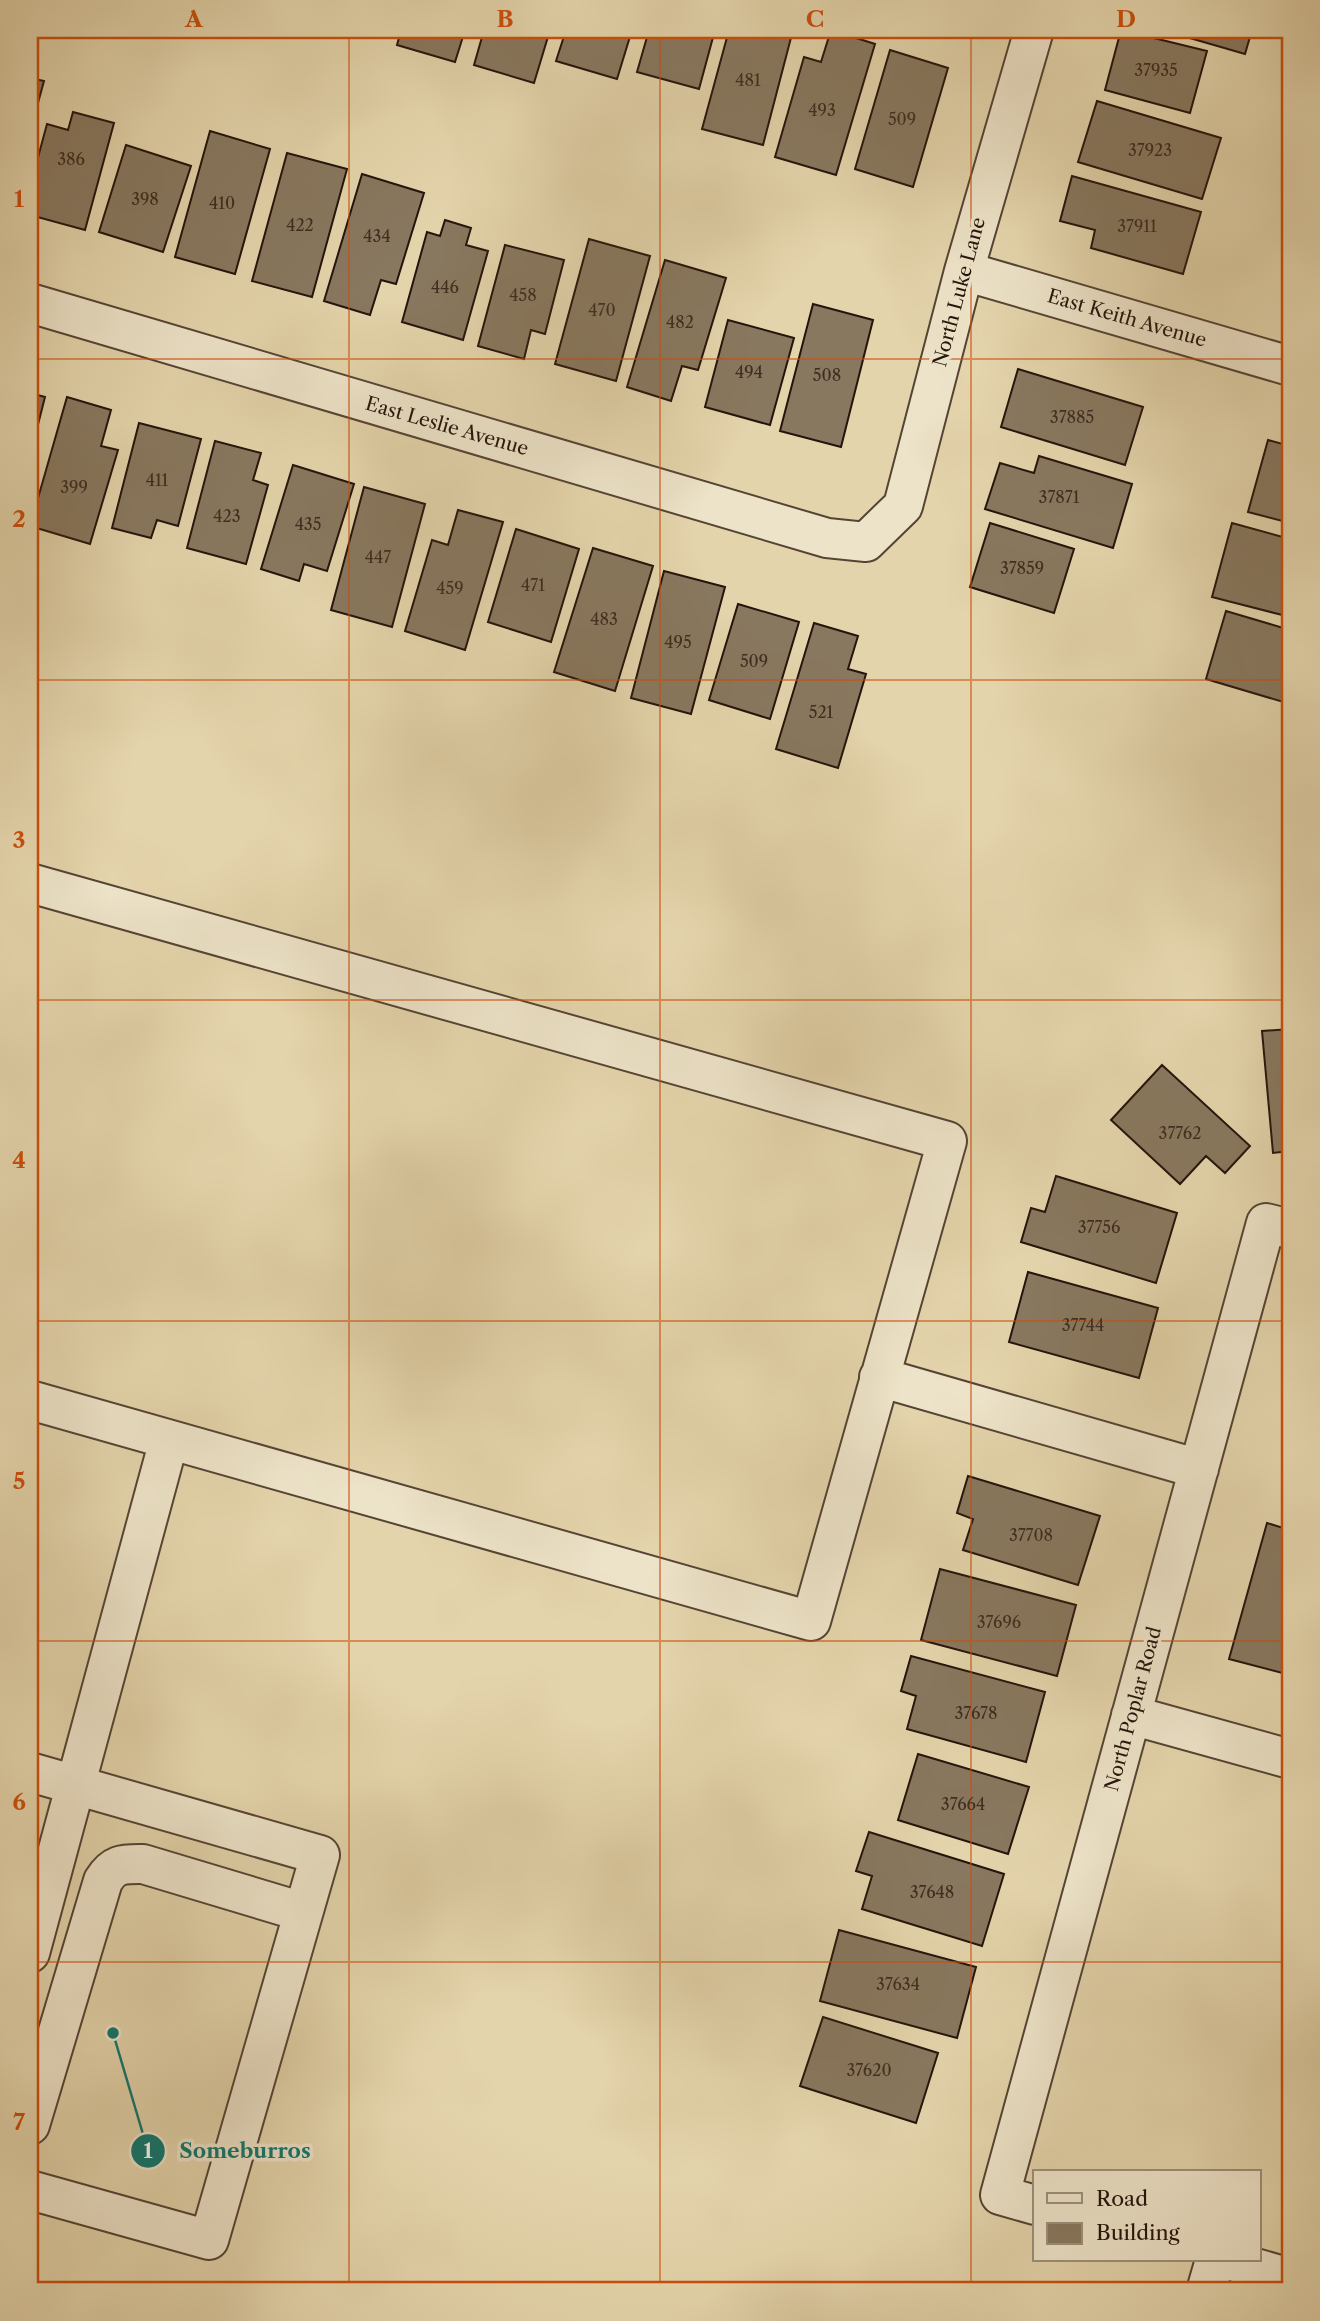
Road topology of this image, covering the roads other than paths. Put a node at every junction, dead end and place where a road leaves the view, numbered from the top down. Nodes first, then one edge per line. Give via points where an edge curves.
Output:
1 (1034, 30) edge
2 (964, 271) junction
3 (30, 303) edge
4 (1290, 366) edge
5 (866, 542) joint
6 (30, 883) edge
7 (1278, 1226) edge
8 (880, 1377) junction
9 (30, 1399) edge
10 (170, 1440) junction
11 (1199, 1469) junction
12 (1131, 1715) junction
13 (1290, 1759) edge
14 (30, 1772) edge
15 (77, 1786) junction
16 (303, 1912) junction
17 (30, 1953) edge
18 (30, 2125) edge
19 (30, 2190) edge
20 (1017, 2200) edge
21 (1214, 2262) edge
22 (1206, 2291) edge

1 - 2 street, North Luke Lane
2 - 4 street, East Keith Avenue
2 - 5 street, North Luke Lane via 903,506
3 - 5 street, East Leslie Avenue via 827,538
6 - 8 street via 947,1140
7 - 11 street, North Poplar Road
8 - 10 street via 811,1621
8 - 11 street
9 - 10 street
10 - 15 street
11 - 12 street, North Poplar Road
12 - 13 street
12 - 20 street, North Poplar Road
14 - 15 street
15 - 16 street via 320,1855
15 - 17 street
16 - 18 street via 143,1864 110,1869
16 - 19 street via 209,2240
21 - 22 street

